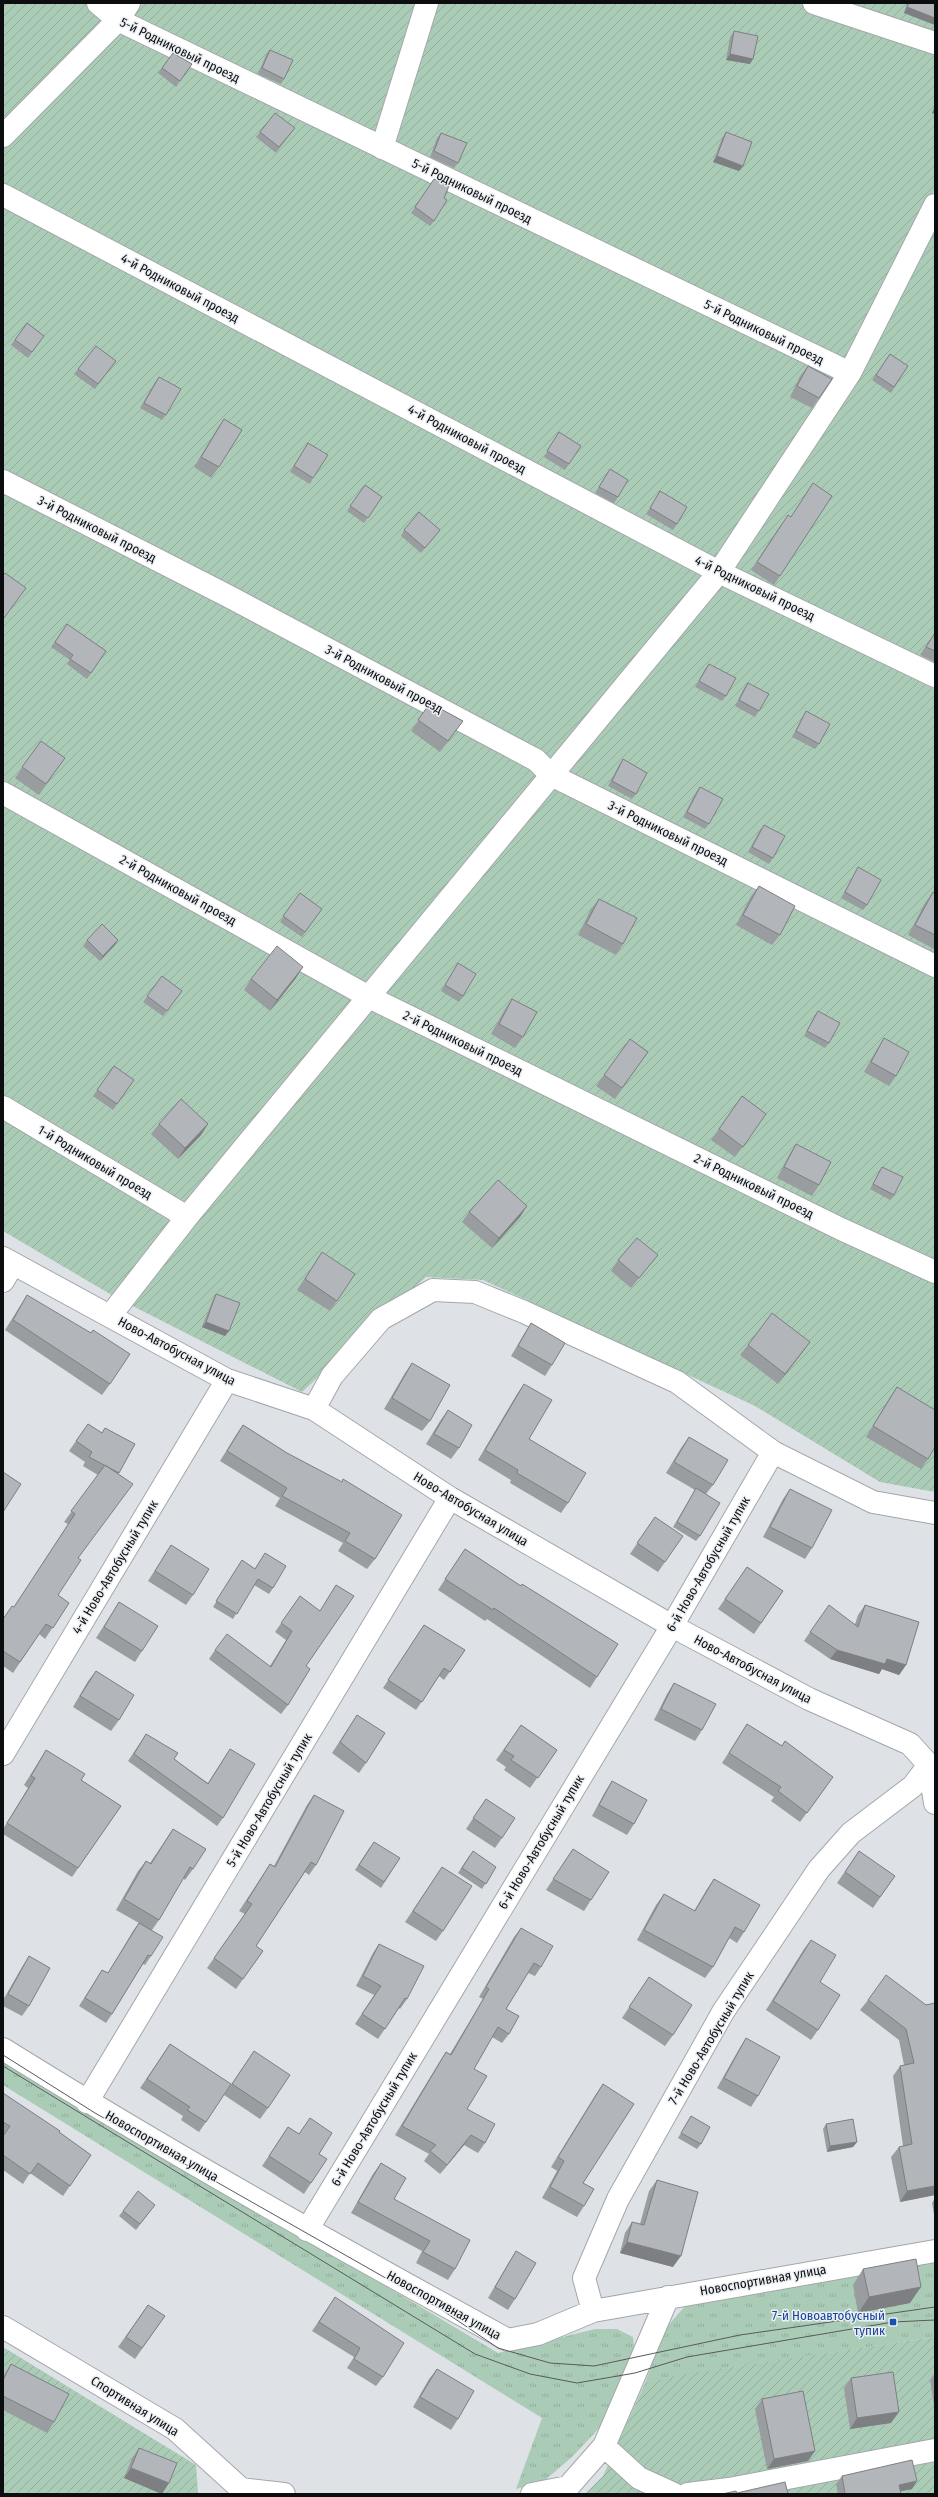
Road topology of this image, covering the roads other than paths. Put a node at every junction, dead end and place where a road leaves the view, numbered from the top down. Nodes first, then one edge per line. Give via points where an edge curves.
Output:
1 (98, 3) edge
2 (427, 3) edge
3 (814, 3) edge
4 (123, 12) edge
5 (935, 43) edge
6 (3, 136) edge
7 (382, 148) junction
8 (3, 195) edge
9 (935, 205) edge
10 (850, 373) junction
11 (3, 481) edge
12 (719, 572) junction
13 (935, 676) edge
14 (551, 776) junction
15 (3, 793) edge
16 (935, 966) edge
17 (369, 997) junction
18 (3, 1107) edge
19 (187, 1217) junction
20 (6, 1268) edge
21 (935, 1272) edge
22 (110, 1316) junction
23 (227, 1380) junction
24 (314, 1409) junction
25 (773, 1452) junction
26 (450, 1498) junction
27 (935, 1513) edge
28 (672, 1626) junction
29 (3, 1754) edge
30 (932, 1765) edge
31 (935, 1803) edge
32 (3, 2049) edge
33 (87, 2102) junction
34 (307, 2230) junction
35 (935, 2251) edge
36 (668, 2297) junction
37 (592, 2311) junction
38 (3, 2327) edge
39 (604, 2446) junction
40 (935, 2450) edge
41 (567, 2491) edge
42 (236, 2492) edge
43 (284, 2494) edge
44 (532, 2494) edge
45 (674, 2494) edge
46 (688, 2494) edge

1 - 4 street, 5-й Родниковый проезд
2 - 7 street
3 - 5 street
4 - 6 street
4 - 7 street, 5-й Родниковый проезд
7 - 10 street, 5-й Родниковый проезд
8 - 12 street, 4-й Родниковый проезд
9 - 10 street
10 - 12 street
11 - 14 street, 3-й Родниковый проезд via 235,600 529,757
12 - 13 street, 4-й Родниковый проезд
12 - 14 street
14 - 16 street, 3-й Родниковый проезд
14 - 17 street
15 - 17 street, 2-й Родниковый проезд
17 - 19 street
17 - 21 street, 2-й Родниковый проезд via 841,1229
18 - 19 street, 1-й Родниковый проезд
19 - 22 street
20 - 22 street, Ново-Автобусная улица
22 - 23 street, Ново-Автобусная улица
23 - 24 street, Ново-Автобусная улица
23 - 29 street, 4-й Ново-Автобусный тупик
24 - 25 street via 332,1376 381,1319 433,1290 475,1292 677,1382
24 - 26 street, Ново-Автобусная улица
25 - 27 street via 873,1502
25 - 28 street, 6-й Ново-Автобусный тупик
26 - 28 street, Ново-Автобусная улица
26 - 33 street, 5-й Ново-Автобусный тупик
28 - 30 street, Ново-Автобусная улица via 809,1698 910,1744
28 - 34 street, 6-й Ново-Автобусный тупик
30 - 31 street
30 - 37 street, 7-й Ново-Автобусный тупик via 913,1786 851,1833 819,1869 723,2012 618,2199 584,2278
32 - 33 street, Новоспортивная улица
33 - 34 street, Новоспортивная улица
34 - 37 street, Новоспортивная улица via 508,2340 538,2334
35 - 36 street, Новоспортивная улица
36 - 37 street, Новоспортивная улица
36 - 39 street
38 - 42 street, Спортивная улица via 175,2428
39 - 41 street
39 - 45 street via 639,2478
40 - 46 street via 730,2489
41 - 44 street
42 - 43 street, Спортивная улица

